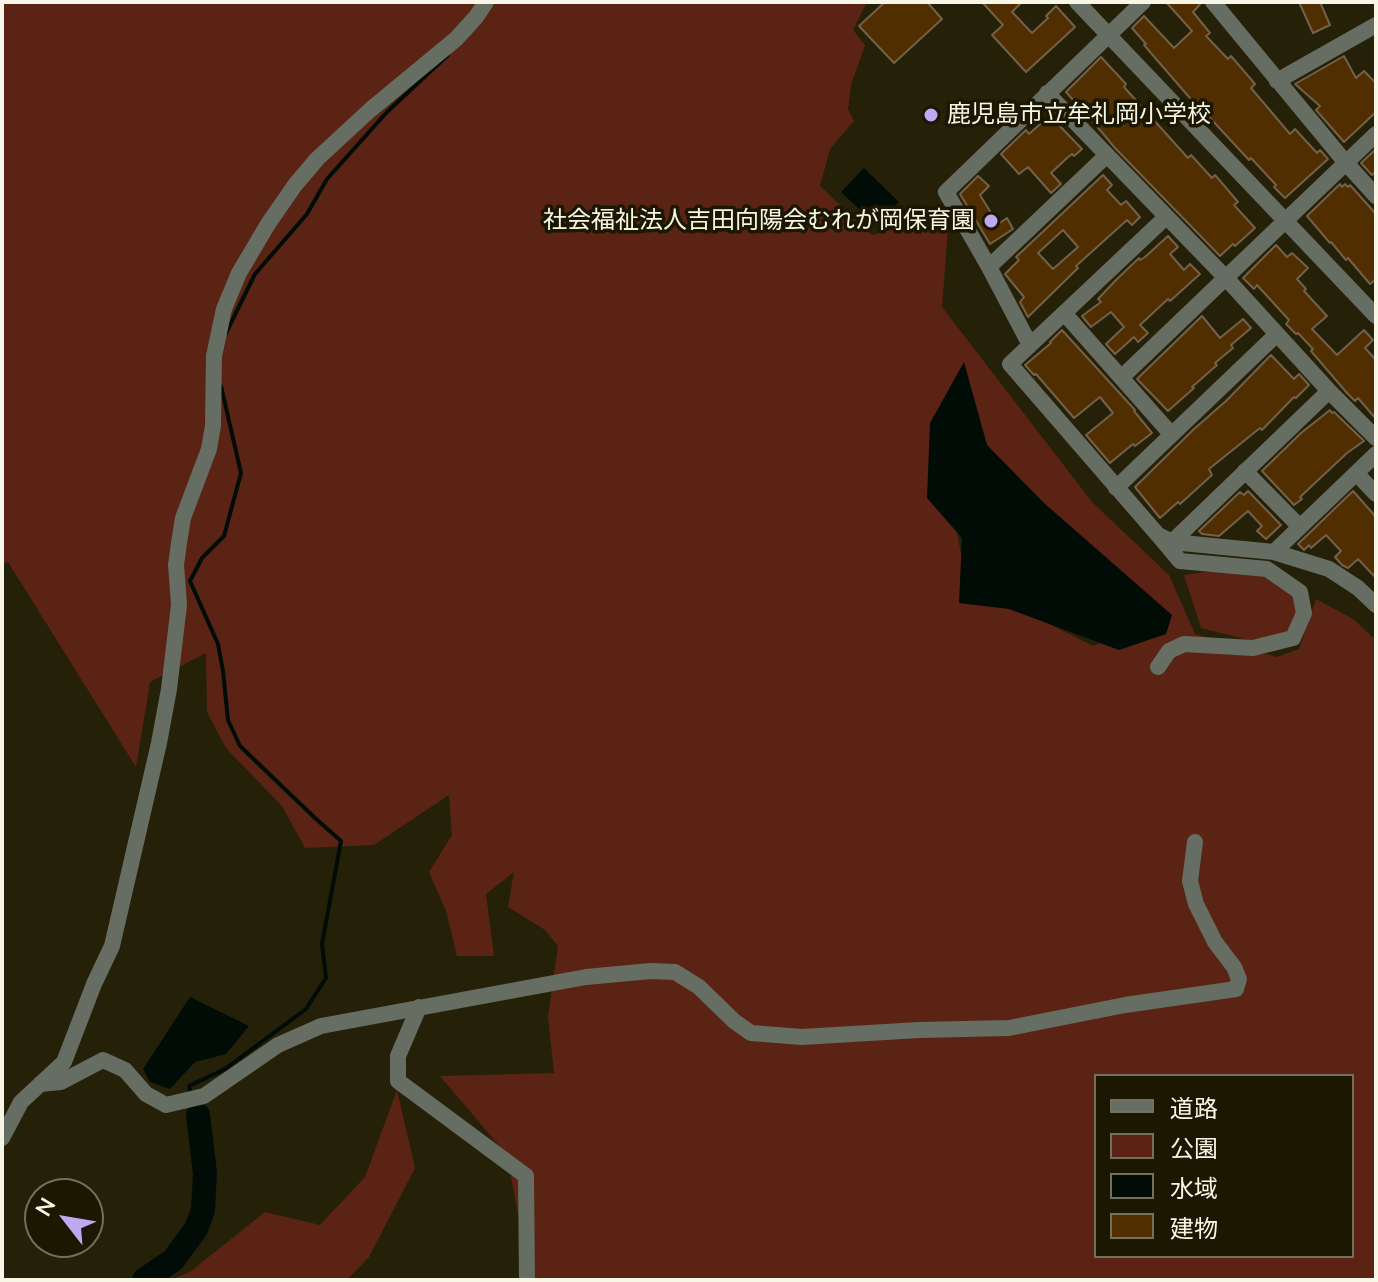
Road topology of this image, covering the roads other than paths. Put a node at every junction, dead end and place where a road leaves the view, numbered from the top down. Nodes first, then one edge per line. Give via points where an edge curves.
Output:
1 (486, 2) edge
2 (1077, 2) edge
3 (1143, 2) edge
4 (1213, 2) edge
5 (1376, 25) edge
6 (1109, 36) junction
7 (1277, 81) junction
8 (1047, 93) junction
9 (1376, 134) edge
10 (1106, 156) junction
11 (1346, 163) junction
12 (1376, 196) edge
13 (1166, 217) junction
14 (1285, 221) junction
15 (989, 267) junction
16 (1225, 277) junction
17 (1064, 313) junction
18 (1376, 316) edge
19 (1277, 334) junction
20 (1030, 345) junction
21 (1122, 377) junction
22 (1329, 391) junction
23 (1171, 434) junction
24 (1376, 438) edge
25 (1376, 454) edge
26 (1245, 471) junction
27 (1356, 473) junction
28 (1116, 488) junction
29 (1376, 494) edge
30 (1300, 527) junction
31 (1165, 538) junction
32 (1274, 552) junction
33 (1376, 605) edge
34 (1158, 667) dead end
35 (1195, 842) dead end
36 (419, 1007) junction
37 (40, 1084) junction
38 (2, 1138) edge
39 (527, 1280) edge

1 - 37 street via 456,39 317,159 268,224 224,309 214,356 209,449 179,543 179,605 169,689 112,946 64,1062
2 - 6 street
3 - 6 street
4 - 7 street
5 - 7 street
6 - 8 street
6 - 14 street
7 - 11 street
8 - 10 street
8 - 15 street via 946,192
9 - 11 street
10 - 13 street
10 - 15 street
11 - 12 street
11 - 14 street
13 - 16 street
13 - 17 street
14 - 16 street
14 - 18 street
15 - 20 street
16 - 19 street
16 - 21 street
17 - 20 street
17 - 21 street
19 - 22 street
19 - 23 street
20 - 28 street via 1010,364
21 - 23 street
22 - 24 street
22 - 26 street
23 - 28 street
25 - 27 street
26 - 30 street
26 - 31 street
27 - 29 street
27 - 30 street
28 - 31 street
30 - 32 street
31 - 32 street
31 - 34 street via 1180,561 1267,569 1300,592 1304,613 1293,638 1253,648 1184,644 1169,651
32 - 33 street via 1329,569
35 - 36 street via 1190,881 1196,904 1234,967 1236,989 1009,1028 802,1037 751,1033 675,972 586,977
36 - 37 street via 321,1026 278,1045 204,1096 166,1105 146,1094 125,1070 103,1060 61,1082
36 - 39 street via 398,1056 398,1081 526,1176
37 - 38 street via 21,1102

